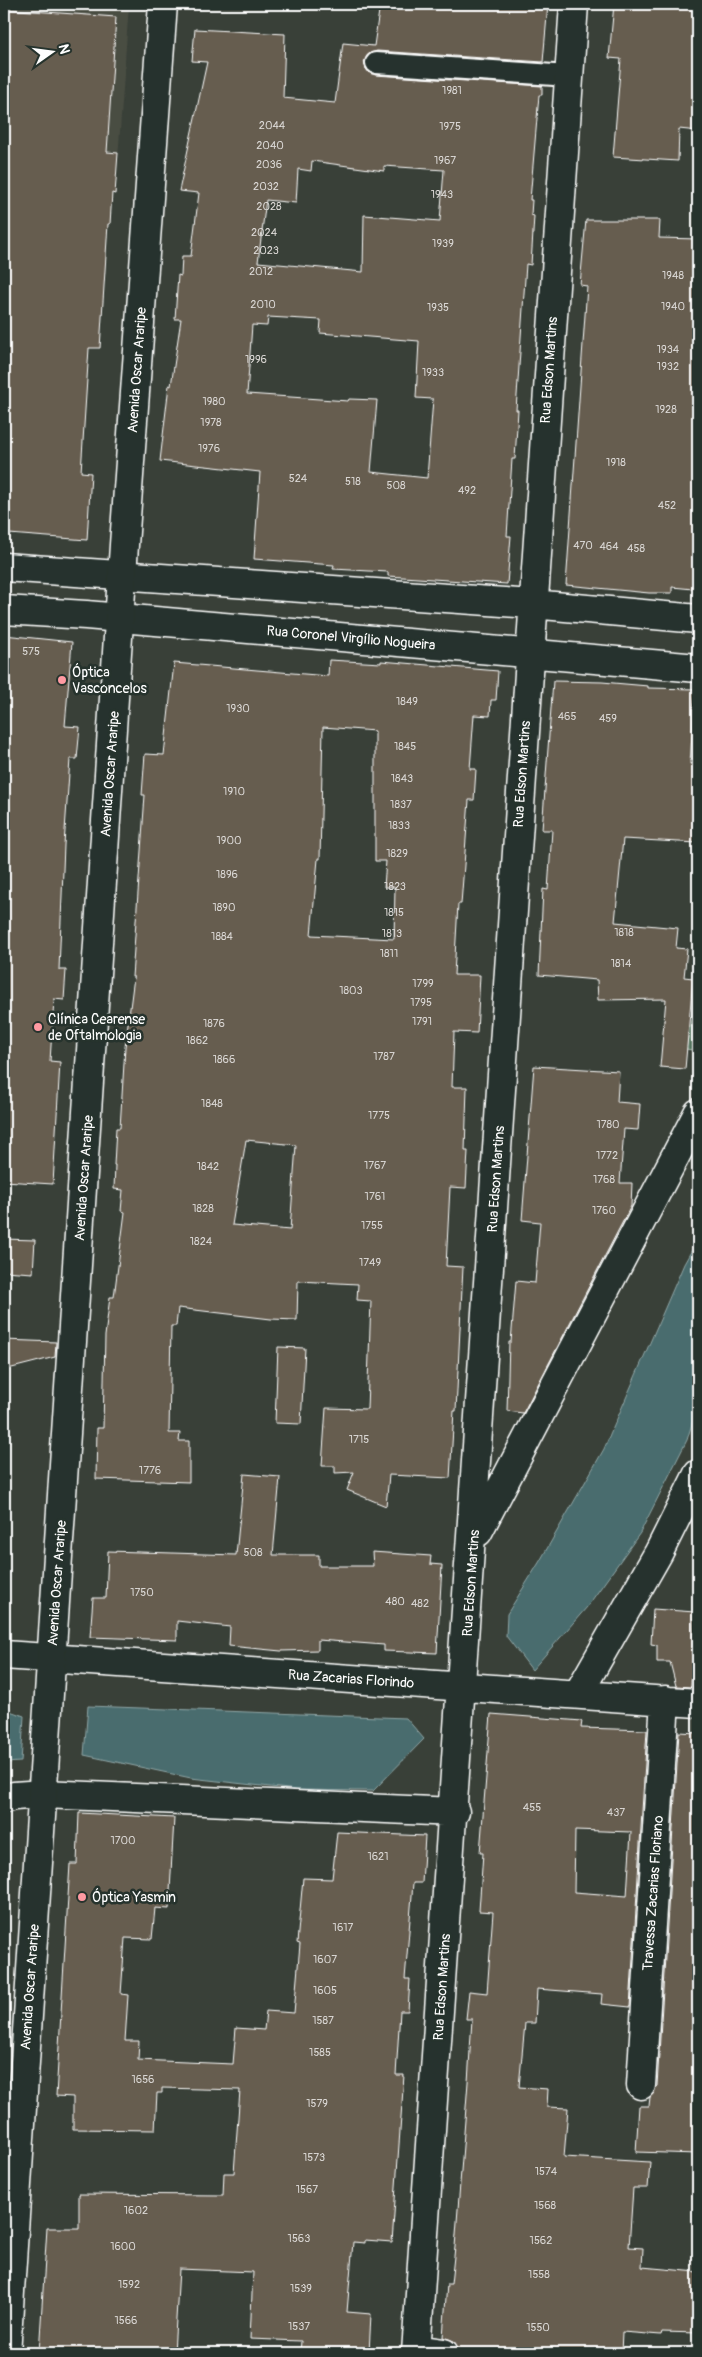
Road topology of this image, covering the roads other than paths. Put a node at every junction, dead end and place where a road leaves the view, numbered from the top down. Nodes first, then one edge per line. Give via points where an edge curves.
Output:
1 (163, 4) edge
2 (574, 4) edge
3 (376, 63) dead end
4 (569, 76) junction
5 (4, 567) edge
6 (123, 576) junction
7 (532, 604) junction
8 (4, 610) edge
9 (120, 618) junction
10 (698, 619) edge
11 (530, 653) junction
12 (698, 668) edge
13 (698, 1113) edge
14 (698, 1474) edge
15 (473, 1541) junction
16 (4, 1655) edge
17 (52, 1658) junction
18 (464, 1687) junction
19 (578, 1694) junction
20 (665, 1700) junction
21 (698, 1703) edge
22 (44, 1794) junction
23 (4, 1799) edge
24 (455, 1812) junction
25 (641, 2085) dead end
26 (11, 2147) edge
27 (416, 2351) edge
28 (6, 2353) edge
29 (444, 2353) edge

1 - 6 street, Avenida Oscar Araripe
2 - 4 street, Rua Edson Martins
3 - 4 lane
4 - 7 street, Rua Edson Martins
5 - 6 street
6 - 7 street
6 - 9 street, Avenida Oscar Araripe
7 - 10 street
7 - 11 street, Rua Edson Martins
8 - 9 street, Rua Coronel Virgílio Nogueira
9 - 11 street, Rua Coronel Virgílio Nogueira
9 - 17 street, Avenida Oscar Araripe
11 - 12 street, Rua Coronel Virgílio Nogueira
11 - 15 street, Rua Edson Martins
13 - 15 street
14 - 19 street via 659,1552
15 - 18 street, Rua Edson Martins
16 - 17 street, Rua Zacarias Florindo
17 - 18 street, Rua Zacarias Florindo
17 - 22 street, Avenida Oscar Araripe
18 - 19 street, Rua Zacarias Florindo
18 - 24 street, Rua Edson Martins
19 - 20 street, Rua Zacarias Florindo
20 - 21 street, Rua Zacarias Florindo
20 - 25 street, Travessa Zacarias Floriano
22 - 23 street
22 - 24 street
22 - 26 street, Avenida Oscar Araripe
24 - 27 street, Rua Edson Martins
26 - 28 street, Avenida Oscar Araripe
27 - 29 street

